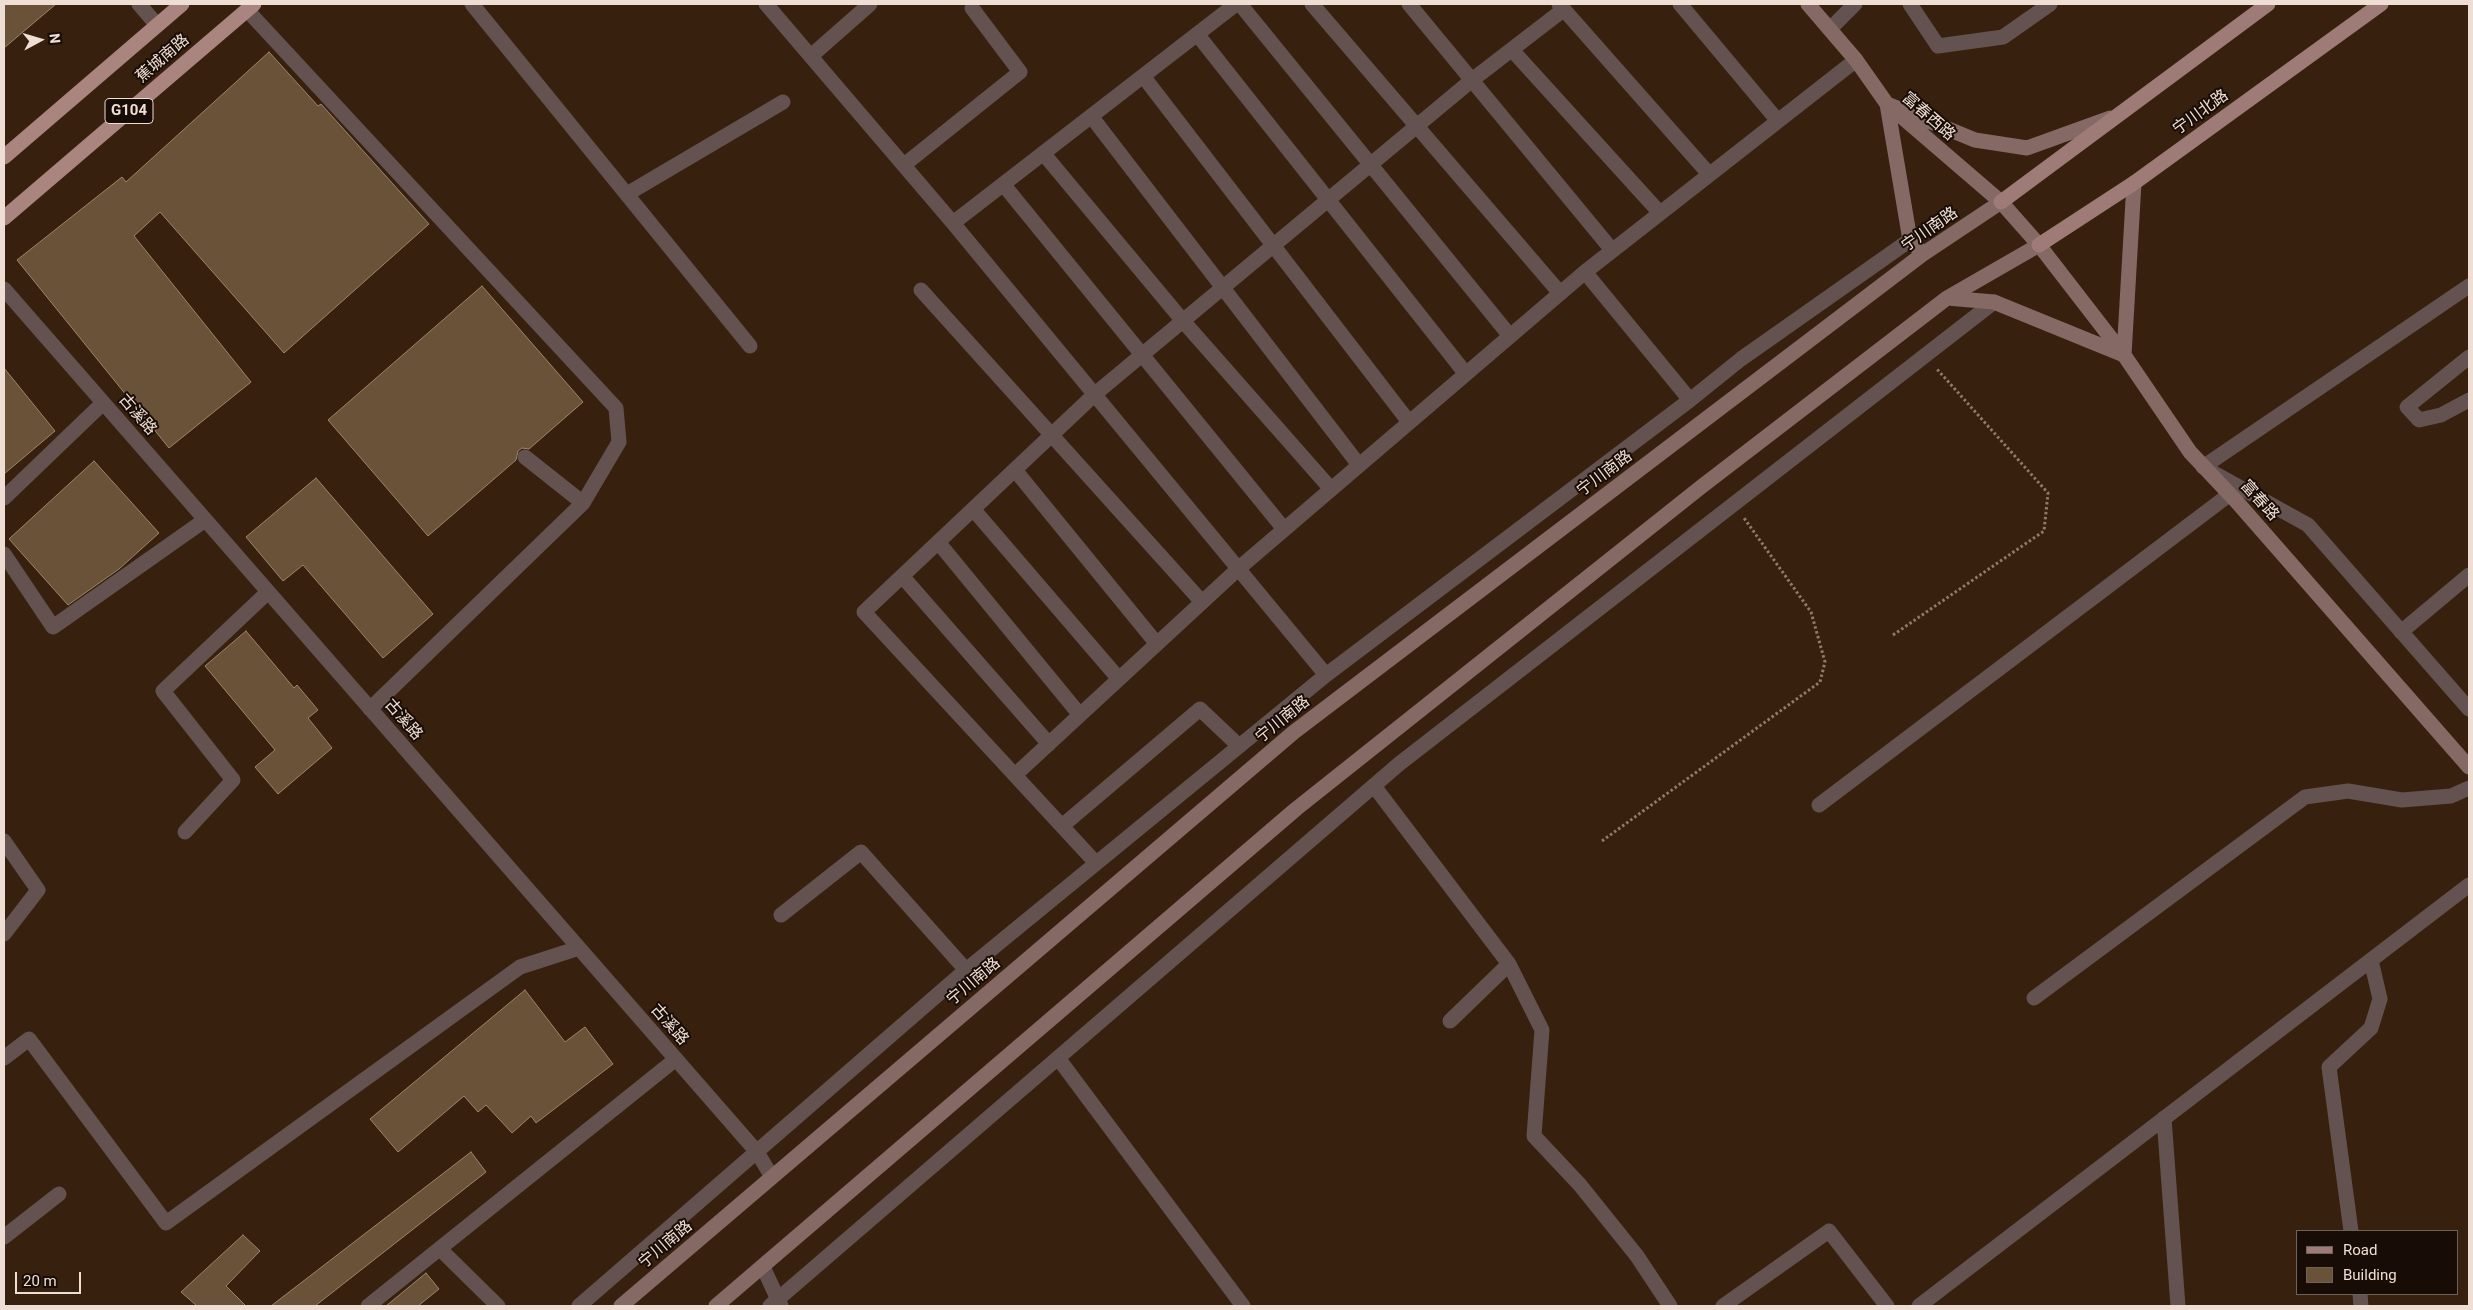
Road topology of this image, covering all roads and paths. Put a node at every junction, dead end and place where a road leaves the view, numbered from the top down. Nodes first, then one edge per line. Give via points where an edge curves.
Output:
1 (139, 4) edge
2 (182, 4) edge
3 (472, 4) edge
4 (766, 4) edge
5 (870, 4) edge
6 (1236, 4) edge
7 (1240, 4) edge
8 (1312, 4) edge
9 (1409, 4) edge
10 (1680, 4) edge
11 (1808, 4) edge
12 (1855, 4) edge
13 (1910, 4) edge
14 (2050, 4) edge
15 (2268, 4) edge
16 (2381, 4) edge
17 (250, 7) edge
18 (1561, 7) edge
19 (972, 8) dead end
20 (157, 25) junction
21 (1830, 29) junction
22 (1197, 34) junction
23 (1512, 50) junction
24 (811, 56) junction
25 (1856, 60) junction
26 (1143, 76) junction
27 (1472, 80) junction
28 (783, 102) dead end
29 (1887, 104) junction
30 (1091, 116) junction
31 (2112, 118) junction
32 (1778, 121) junction
33 (1419, 125) junction
34 (1043, 153) junction
35 (4, 157) edge
36 (904, 165) junction
37 (1371, 165) junction
38 (1709, 174) junction
39 (2134, 183) junction
40 (1003, 184) junction
41 (626, 194) junction
42 (1329, 200) junction
43 (2001, 202) junction
44 (1660, 213) junction
45 (4, 218) edge
46 (953, 223) junction
47 (1910, 240) junction
48 (2039, 245) junction
49 (1274, 246) junction
50 (1612, 250) junction
51 (1923, 254) junction
52 (1585, 272) junction
53 (2469, 286) edge
54 (1224, 287) junction
55 (4, 289) edge
56 (921, 290) dead end
57 (1560, 293) junction
58 (1947, 298) junction
59 (1994, 302) junction
60 (1182, 321) junction
61 (1510, 336) junction
62 (750, 346) dead end
63 (1143, 354) junction
64 (1924, 354) junction
65 (2124, 355) junction
66 (2469, 357) edge
67 (1466, 374) junction
68 (1095, 394) junction
69 (1690, 400) junction
70 (2469, 400) edge
71 (103, 403) junction
72 (1409, 422) junction
73 (1052, 434) junction
74 (525, 456) dead end
75 (1359, 465) junction
76 (2203, 466) junction
77 (1015, 470) junction
78 (1331, 489) junction
79 (2230, 494) junction
80 (4, 498) edge
81 (583, 503) junction
82 (1733, 504) junction
83 (973, 509) junction
84 (205, 520) junction
85 (1284, 529) junction
86 (938, 542) junction
87 (4, 554) edge
88 (1238, 569) junction
89 (2469, 575) edge
90 (902, 576) junction
91 (268, 592) junction
92 (1202, 602) junction
93 (2401, 632) junction
94 (1893, 635) dead end
95 (1157, 644) junction
96 (1326, 675) junction
97 (1119, 679) junction
98 (370, 709) junction
99 (2469, 709) edge
100 (1080, 715) junction
101 (1049, 744) junction
102 (1238, 745) junction
103 (2469, 767) edge
104 (1015, 775) junction
105 (1374, 786) junction
106 (2469, 788) edge
107 (1819, 805) dead end
108 (1062, 826) junction
109 (185, 832) dead end
110 (1602, 840) dead end
111 (4, 841) edge
112 (1096, 863) junction
113 (2469, 885) edge
114 (781, 915) dead end
115 (4, 934) edge
116 (579, 948) junction
117 (2371, 960) junction
118 (1509, 964) junction
119 (966, 970) junction
120 (2034, 998) dead end
121 (1450, 1021) dead end
122 (4, 1058) edge
123 (1058, 1058) junction
124 (676, 1059) junction
125 (2164, 1118) junction
126 (757, 1152) junction
127 (772, 1177) junction
128 (59, 1194) dead end
129 (2351, 1230) edge
130 (4, 1237) edge
131 (440, 1249) junction
132 (763, 1267) junction
133 (776, 1304) edge
134 (368, 1306) edge
135 (498, 1306) edge
136 (580, 1306) edge
137 (621, 1306) edge
138 (716, 1306) edge
139 (1243, 1306) edge
140 (1670, 1306) edge
141 (1723, 1306) edge
142 (1887, 1306) edge
143 (1919, 1306) edge
144 (2178, 1306) edge

1 - 20 street
2 - 20 highway, 蕉城南路 / G104
3 - 41 street
4 - 24 street
5 - 24 street
6 - 22 street
7 - 37 street
8 - 33 street
9 - 27 street
10 - 32 street
11 - 21 main road, 富春西路
12 - 21 street
13 - 14 street via 1938,46 2003,37
15 - 31 main road
16 - 39 main road, 宁川北路
17 - 45 highway, 蕉城南路 / G104
17 - 81 street via 616,408 619,442
18 - 23 street
18 - 38 street
19 - 36 street via 1020,72
20 - 35 highway, 蕉城南路 / G104
21 - 25 main road, 富春西路
22 - 26 street
22 - 42 street
23 - 27 street
23 - 44 street
24 - 36 street
25 - 29 main road, 富春西路
25 - 32 street
26 - 30 street
26 - 49 street
27 - 33 street
27 - 50 street
28 - 41 street
29 - 31 main road via 1975,140 2027,148
29 - 43 main road, 富春西路
29 - 47 main road
30 - 34 street
30 - 54 street
31 - 43 main road
32 - 38 street
33 - 37 street
33 - 57 street
34 - 40 street
34 - 60 street
36 - 46 street
37 - 42 street
37 - 61 street
38 - 44 street
39 - 48 main road, 宁川北路
39 - 65 main road
40 - 46 street
40 - 63 street
41 - 62 street
42 - 49 street
42 - 67 street
43 - 48 main road, 富春西路
43 - 51 main road, 宁川南路
44 - 50 street
46 - 68 street
47 - 51 main road
47 - 69 street via 1741,359
48 - 58 main road
48 - 65 main road, 富春路
49 - 54 street
49 - 72 street
50 - 52 street
51 - 127 main road, 宁川南路 via 1294,732
52 - 57 street
52 - 69 street
53 - 76 street
54 - 60 street
54 - 75 street
55 - 71 street, 古溪路
56 - 73 street
57 - 61 street
58 - 59 main road
58 - 132 main road via 1701,487 1296,809
59 - 64 street
59 - 65 main road
60 - 63 street
60 - 78 street
61 - 67 street
63 - 68 street
63 - 85 street
64 - 82 street
64 - 94 path via 2048,493 2044,531
65 - 76 main road, 富春路
66 - 70 street via 2407,407 2419,420 2441,416
67 - 72 street
68 - 73 street
68 - 88 street
69 - 96 street
71 - 80 street
71 - 84 street, 古溪路
72 - 75 street
73 - 77 street
73 - 92 street
74 - 81 street
75 - 78 street
76 - 79 main road, 富春路
76 - 93 street via 2308,525
77 - 83 street
77 - 95 street
78 - 85 street
79 - 103 main road, 富春路
79 - 107 street
81 - 98 street
82 - 105 street
82 - 110 path via 1811,612 1825,662 1820,682
83 - 86 street
83 - 97 street
84 - 87 street via 53,627
84 - 91 street, 古溪路
85 - 88 street
86 - 90 street
86 - 100 street
88 - 92 street
88 - 96 street
89 - 93 street
90 - 101 street
90 - 104 street via 864,612
91 - 98 street, 古溪路
91 - 109 street via 163,691 233,780
92 - 95 street
93 - 99 street
95 - 97 street
96 - 102 street
97 - 100 street
98 - 116 street, 古溪路
100 - 101 street
101 - 104 street
102 - 108 street via 1200,709
102 - 112 street
104 - 108 street
105 - 118 street
105 - 123 street
106 - 120 street via 2451,796 2402,800 2348,791 2305,797
108 - 112 street
111 - 115 street via 38,890
112 - 119 street
113 - 117 street
114 - 119 street via 861,852
116 - 122 street via 520,967 166,1222 29,1039
116 - 124 street, 古溪路
117 - 125 street
117 - 129 street via 2380,999 2371,1028 2329,1067
118 - 121 street
118 - 140 street via 1542,1030 1534,1136 1580,1185 1637,1256
119 - 126 street
123 - 133 street
123 - 139 street
124 - 126 street, 古溪路
124 - 131 street
125 - 143 street
125 - 144 street
126 - 127 street, 古溪路
126 - 136 street
127 - 137 main road, 宁川南路
128 - 130 street
131 - 134 street
131 - 135 street
132 - 133 street
132 - 138 main road
141 - 142 street via 1829,1230

